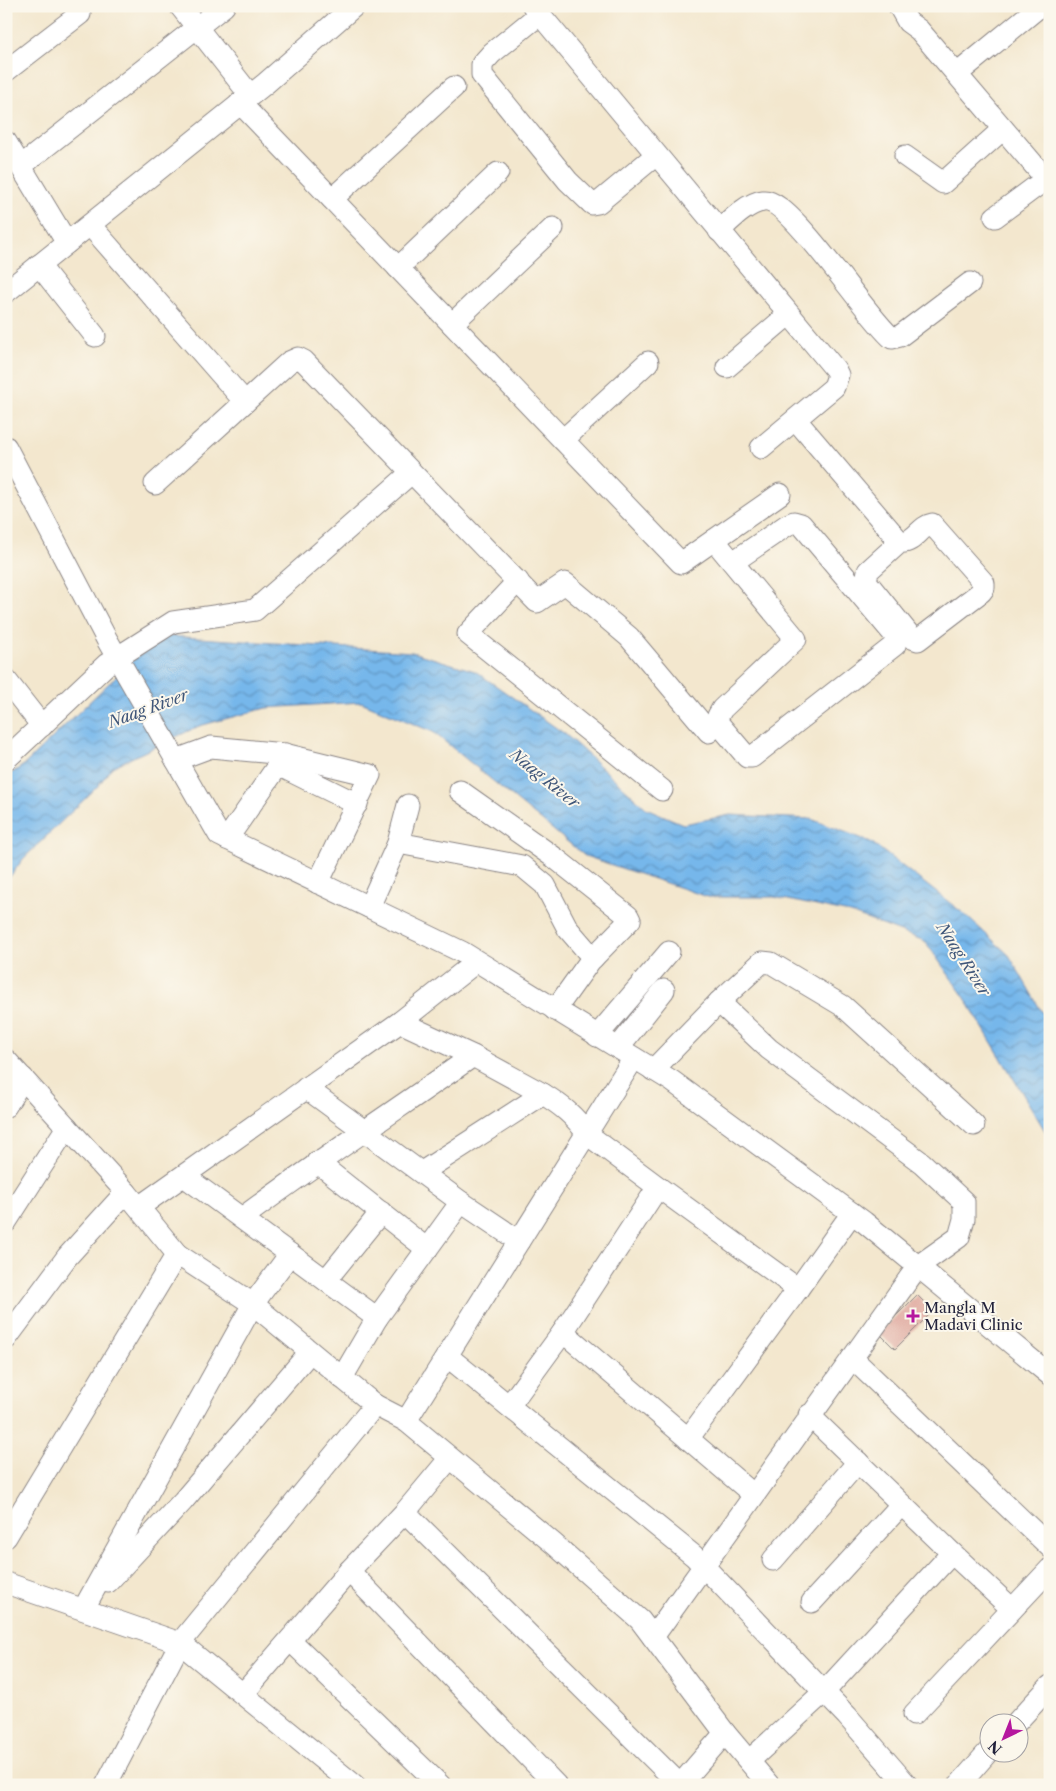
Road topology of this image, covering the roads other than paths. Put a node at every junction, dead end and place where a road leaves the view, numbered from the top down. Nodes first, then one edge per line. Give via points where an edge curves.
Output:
1 (180, 6) edge
2 (224, 6) edge
3 (354, 6) edge
4 (899, 6) edge
5 (1040, 6) edge
6 (82, 9) edge
7 (536, 10) edge
8 (198, 29) junction
9 (6, 71) edge
10 (956, 74) junction
11 (454, 86) dead end
12 (245, 100) junction
13 (1003, 129) junction
14 (6, 142) edge
15 (656, 155) junction
16 (905, 156) dead end
17 (21, 166) junction
18 (498, 173) dead end
19 (1048, 178) edge
20 (332, 199) junction
21 (995, 217) dead end
22 (90, 225) junction
23 (553, 228) dead end
24 (719, 231) junction
25 (67, 243) junction
26 (39, 265) junction
27 (398, 268) junction
28 (970, 283) dead end
29 (6, 292) edge
30 (788, 315) junction
31 (452, 324) junction
32 (95, 336) dead end
33 (648, 362) dead end
34 (727, 366) dead end
35 (245, 402) junction
36 (796, 420) junction
37 (563, 440) junction
38 (6, 447) edge
39 (762, 448) dead end
40 (411, 473) junction
41 (155, 484) dead end
42 (780, 494) dead end
43 (714, 540) junction
44 (900, 542) junction
45 (733, 562) junction
46 (518, 581) junction
47 (117, 656) junction
48 (6, 680) edge
49 (42, 726) junction
50 (708, 732) dead end
51 (175, 757) junction
52 (6, 759) edge
53 (282, 760) junction
54 (662, 790) dead end
55 (460, 791) dead end
56 (357, 804) junction
57 (408, 805) dead end
58 (227, 839) junction
59 (398, 843) junction
60 (318, 883) junction
61 (369, 907) junction
62 (670, 952) dead end
63 (593, 958) junction
64 (476, 962) junction
65 (664, 990) dead end
66 (719, 1002) junction
67 (555, 1010) junction
68 (400, 1022) junction
69 (597, 1036) junction
70 (626, 1053) junction
71 (473, 1056) junction
72 (6, 1060) edge
73 (653, 1070) junction
74 (23, 1078) junction
75 (306, 1088) junction
76 (543, 1094) junction
77 (6, 1106) edge
78 (974, 1125) dead end
79 (67, 1127) junction
80 (365, 1132) junction
81 (586, 1134) junction
82 (317, 1162) junction
83 (422, 1172) junction
84 (184, 1176) junction
85 (658, 1186) junction
86 (133, 1199) junction
87 (461, 1202) junction
88 (381, 1212) junction
89 (852, 1213) junction
90 (242, 1218) junction
91 (6, 1222) edge
92 (519, 1242) junction
93 (427, 1249) junction
94 (177, 1254) junction
95 (290, 1254) junction
96 (918, 1266) junction
97 (326, 1280) junction
98 (798, 1289) junction
99 (253, 1304) junction
100 (377, 1318) junction
101 (563, 1332) junction
102 (6, 1339) edge
103 (310, 1352) junction
104 (447, 1356) junction
105 (852, 1358) junction
106 (1050, 1375) edge
107 (342, 1378) junction
108 (375, 1405) junction
109 (509, 1406) junction
110 (809, 1415) junction
111 (406, 1421) junction
112 (688, 1439) junction
113 (450, 1458) junction
114 (858, 1462) junction
115 (754, 1495) junction
116 (901, 1505) junction
117 (405, 1512) junction
118 (6, 1538) edge
119 (1050, 1547) edge
120 (952, 1553) junction
121 (773, 1560) dead end
122 (703, 1565) junction
123 (1050, 1568) edge
124 (349, 1571) junction
125 (6, 1583) edge
126 (812, 1602) dead end
127 (84, 1608) junction
128 (1012, 1609) junction
129 (653, 1637) junction
130 (290, 1640) junction
131 (180, 1643) junction
132 (1050, 1686) edge
133 (824, 1692) junction
134 (243, 1694) junction
135 (914, 1714) dead end
136 (1024, 1714) edge
137 (725, 1733) junction
138 (749, 1761) junction
139 (978, 1763) edge
140 (106, 1785) edge
141 (354, 1785) edge
142 (440, 1785) edge
143 (556, 1785) edge
144 (769, 1785) edge
145 (907, 1785) edge
146 (959, 1785) edge

1 - 8 street
2 - 8 street
3 - 12 street
4 - 10 street via 908,22 919,30
5 - 10 street
6 - 9 street
7 - 15 street
7 - 15 street via 482,64 482,75 568,181 592,204 598,203
8 - 12 street
8 - 17 street
10 - 13 street
11 - 20 street
12 - 20 street
12 - 22 street
13 - 16 street via 943,183
13 - 19 street
14 - 17 street
15 - 24 street
17 - 25 street
18 - 27 street
19 - 21 street
20 - 27 street
22 - 25 street
22 - 35 street
23 - 31 street
24 - 28 street via 763,200 776,204 796,222 892,338 900,336
24 - 30 street
25 - 26 street
26 - 29 street
26 - 32 street
27 - 31 street
30 - 34 street
30 - 36 street via 836,369 838,376 834,387
31 - 37 street
33 - 37 street
35 - 40 street via 289,362 298,358 304,360
35 - 41 street
36 - 39 street
36 - 44 street
37 - 43 street via 681,563
38 - 47 street
40 - 46 street
40 - 47 street via 255,610 173,622
42 - 43 street
43 - 45 street
44 - 44 street via 909,541 932,524 984,583 982,592 918,640 912,638 866,581 868,572
45 - 45 street via 796,639 718,716 718,723 747,757 752,757 895,645 897,638 801,524 787,525
46 - 50 street via 536,602 565,583 629,637
46 - 54 street via 468,634
47 - 49 street
47 - 51 street
48 - 49 street
49 - 52 street
51 - 53 street via 211,747
51 - 58 street via 219,835
53 - 56 street
53 - 56 street via 370,775
53 - 58 street
55 - 63 street via 555,858 628,916 627,925
56 - 60 street
57 - 59 street
58 - 60 street
59 - 61 street
59 - 63 street via 522,866 545,885 568,929
60 - 61 street
61 - 64 street
62 - 69 street
63 - 67 street
64 - 67 street
64 - 68 street
65 - 70 street
66 - 73 street
66 - 78 street via 762,962 771,963 843,1006
66 - 96 street via 769,1049 922,1163 964,1202 964,1220 959,1237
67 - 69 street
68 - 71 street
68 - 75 street
69 - 70 street
70 - 73 street
70 - 81 street
71 - 76 street
71 - 80 street
72 - 74 street
73 - 89 street
74 - 77 street
74 - 79 street
75 - 80 street
75 - 84 street
76 - 81 street via 565,1108
76 - 83 street
79 - 86 street
79 - 91 street
80 - 82 street
80 - 83 street
81 - 85 street
81 - 92 street
82 - 88 street
82 - 90 street
83 - 87 street
84 - 86 street
84 - 90 street
85 - 98 street
85 - 101 street
86 - 94 street
86 - 102 street via 67,1257
87 - 92 street
87 - 93 street
88 - 93 street
88 - 97 street
89 - 96 street
89 - 98 street
90 - 95 street
92 - 104 street
93 - 100 street
94 - 99 street
94 - 118 street
95 - 97 street
95 - 99 street
96 - 105 street
96 - 106 street
97 - 100 street
98 - 112 street
99 - 103 street
99 - 127 street
100 - 107 street
101 - 109 street
101 - 112 street
103 - 107 street
103 - 127 street via 182,1501
104 - 109 street
104 - 111 street
105 - 110 street
105 - 119 street
107 - 108 street
108 - 111 street
108 - 131 street
109 - 122 street
110 - 114 street
110 - 115 street
111 - 113 street
112 - 115 street
113 - 117 street
113 - 129 street via 633,1614
114 - 116 street
114 - 121 street
115 - 122 street
116 - 120 street
116 - 126 street
117 - 124 street
117 - 137 street via 680,1785
120 - 128 street
120 - 133 street
122 - 129 street
122 - 133 street
123 - 128 street
124 - 130 street
124 - 143 street
125 - 127 street
127 - 131 street
128 - 135 street
129 - 137 street
130 - 134 street
130 - 142 street
131 - 134 street
131 - 140 street
132 - 136 street
133 - 138 street
133 - 145 street
134 - 141 street
137 - 138 street
138 - 144 street
139 - 146 street

